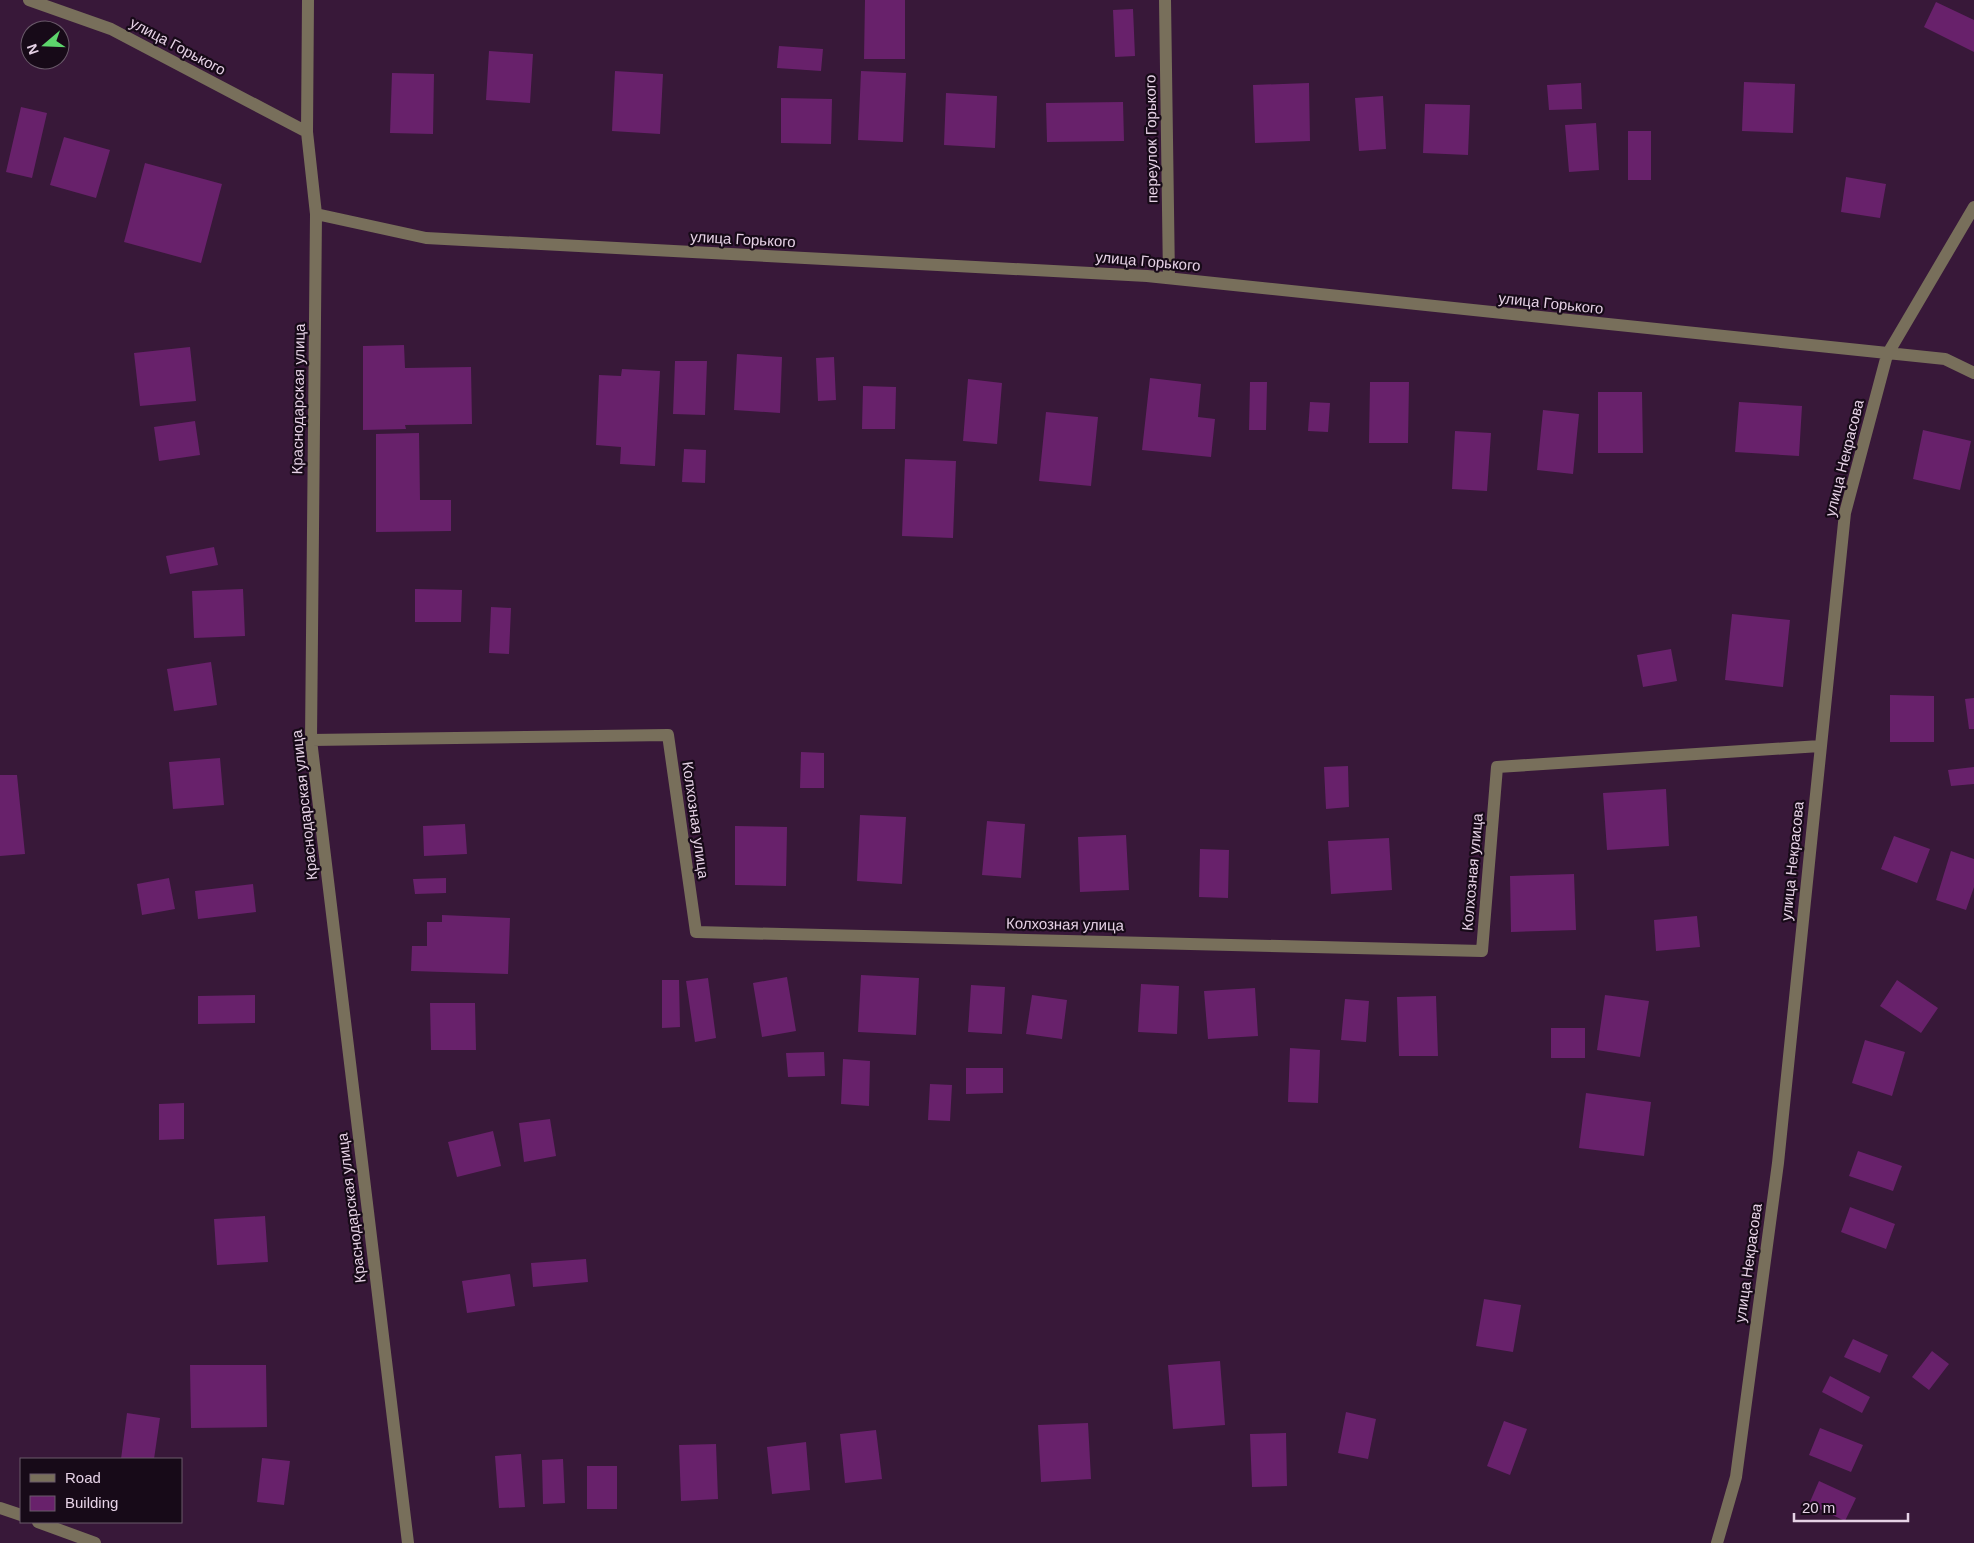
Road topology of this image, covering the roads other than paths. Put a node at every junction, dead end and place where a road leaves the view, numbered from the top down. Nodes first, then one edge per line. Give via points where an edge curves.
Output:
1 (29, 0) edge
2 (308, 0) edge
3 (1165, 0) edge
4 (307, 132) junction
5 (1974, 206) edge
6 (316, 214) junction
7 (1169, 278) junction
8 (1887, 355) junction
9 (1974, 373) edge
10 (311, 740) junction
11 (1820, 746) junction
12 (0, 1508) edge
13 (20, 1516) edge
14 (41, 1523) edge
15 (95, 1543) edge
16 (408, 1543) edge
17 (1717, 1543) edge

1 - 4 street, улица Горького via 111,29
2 - 4 street, Краснодарская улица
3 - 7 street, переулок Горького
4 - 6 street, Краснодарская улица
5 - 8 street, улица Некрасова
6 - 7 street, улица Горького via 426,238
6 - 10 street, Краснодарская улица
7 - 8 street, улица Горького
8 - 9 street, улица Горького via 1945,359
8 - 11 street, улица Некрасова via 1845,512
10 - 11 street, Колхозная улица via 668,734 696,932 1482,951 1497,767
10 - 16 street, Краснодарская улица
11 - 17 street, улица Некрасова via 1776,1173 1736,1477
12 - 13 street
14 - 15 street

